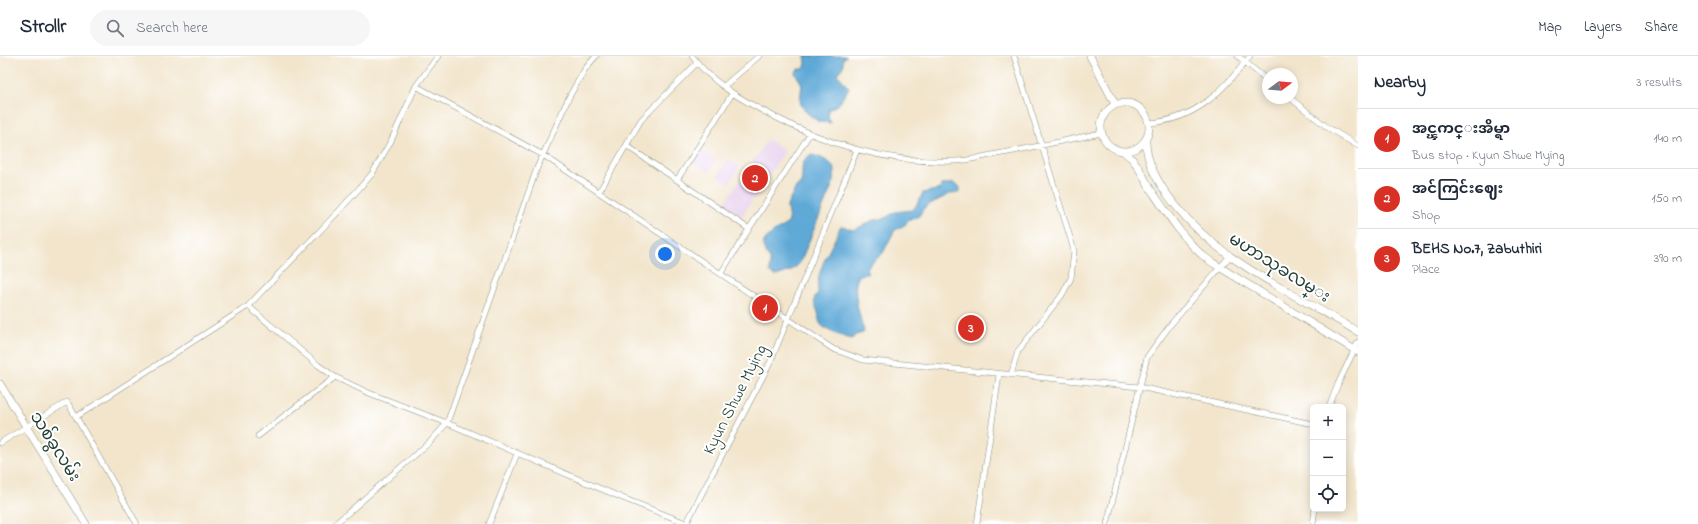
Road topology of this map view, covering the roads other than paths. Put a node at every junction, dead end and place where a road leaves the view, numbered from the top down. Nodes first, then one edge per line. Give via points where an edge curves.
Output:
1 (438, 56) edge
2 (596, 56) edge
3 (692, 56) edge
4 (759, 56) edge
5 (1014, 56) edge
6 (1090, 56) edge
7 (1238, 56) edge
8 (1250, 56) edge
9 (1245, 62) junction
10 (697, 63) junction
11 (1262, 75) edge
12 (416, 86) junction
13 (724, 86) junction
14 (732, 94) junction
15 (1115, 104) junction
16 (1298, 104) edge
17 (1149, 123) junction
18 (1101, 133) junction
19 (810, 134) junction
20 (1146, 139) junction
21 (627, 146) junction
22 (1042, 146) junction
23 (1358, 146) edge
24 (857, 150) junction
25 (1124, 152) junction
26 (543, 155) junction
27 (677, 180) junction
28 (599, 192) junction
29 (749, 229) junction
30 (1230, 256) junction
31 (1221, 268) junction
32 (721, 273) junction
33 (248, 306) junction
34 (787, 320) junction
35 (1358, 332) edge
36 (1358, 342) edge
37 (1356, 351) edge
38 (999, 374) junction
39 (1011, 375) junction
40 (336, 377) junction
41 (0, 384) edge
42 (1139, 387) junction
43 (1330, 404) edge
44 (76, 417) junction
45 (447, 423) junction
46 (1310, 423) edge
47 (27, 428) junction
48 (258, 436) dead end
49 (0, 443) edge
50 (518, 454) junction
51 (1315, 512) edge
52 (86, 524) edge
53 (137, 524) edge
54 (335, 524) edge
55 (488, 524) edge
56 (686, 524) edge
57 (977, 524) edge
58 (1107, 524) edge
59 (1313, 524) edge

1 - 12 street
2 - 26 street via 585,68 569,97
3 - 10 street
4 - 13 street
5 - 22 street
6 - 15 main road
7 - 9 street
8 - 9 street
9 - 11 street
9 - 17 street via 1224,87 1192,112 1166,122
10 - 13 street
10 - 21 street via 641,120
12 - 26 street
12 - 33 street via 392,141 372,174
13 - 14 street
14 - 19 street
14 - 27 street
15 - 17 main road via 1124,102 1137,106 1146,115
15 - 18 main road via 1102,119
16 - 23 street via 1327,127
17 - 20 main road
18 - 22 street
18 - 25 main road via 1109,146
19 - 24 street
19 - 29 street
20 - 25 main road via 1134,150
20 - 30 main road, မဟာသုခလမ္း via 1147,154 1159,182 1184,215
21 - 27 street
21 - 28 street
22 - 24 street via 956,161 904,160
22 - 39 street via 1070,237 1074,260 1071,278 1062,295 1018,351
24 - 34 street, Kyun Shwe Mying
25 - 31 main road via 1140,167 1155,195 1180,230 1201,254
26 - 28 street
26 - 45 street
27 - 29 street
28 - 32 street
29 - 32 street
30 - 31 street
30 - 35 main road, မဟာသုခလမ္း
31 - 37 main road
31 - 42 street via 1170,324 1147,357
32 - 34 street
33 - 40 street
33 - 44 street
34 - 38 street via 832,349 863,360
34 - 56 street, Kyun Shwe Mying via 770,364
36 - 37 street
37 - 43 street
38 - 39 street
38 - 57 street
39 - 42 street
40 - 45 street via 369,393
40 - 48 street
41 - 47 main road, သစ်ခွလမ်း
42 - 46 street
42 - 58 street
44 - 47 street via 67,402
44 - 53 street
45 - 50 street
45 - 54 street via 430,442
47 - 49 street
47 - 52 main road, သစ်ခွလမ်း
50 - 55 street
50 - 56 street
51 - 59 street

